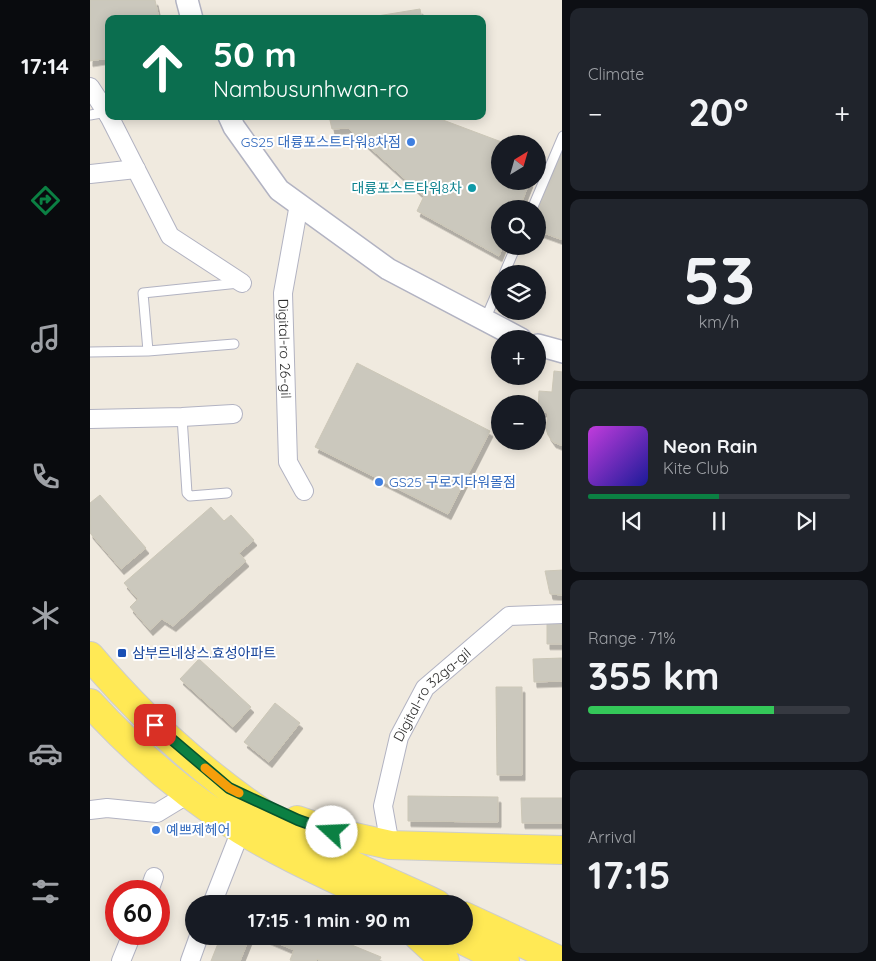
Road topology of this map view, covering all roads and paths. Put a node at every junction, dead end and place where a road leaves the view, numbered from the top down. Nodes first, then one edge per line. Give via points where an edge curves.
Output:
1 (187, 0) edge
2 (191, 15) edge
3 (90, 87) edge
4 (104, 115) edge
5 (107, 120) edge
6 (231, 120) edge
7 (562, 136) edge
8 (136, 168) junction
9 (90, 174) edge
10 (536, 200) edge
11 (298, 204) junction
12 (242, 283) joint
13 (491, 306) edge
14 (485, 320) junction
15 (504, 330) edge
16 (234, 344) dead end
17 (546, 347) edge
18 (148, 351) junction
19 (90, 352) edge
20 (562, 352) edge
21 (233, 414) dead end
22 (182, 417) junction
23 (90, 418) edge
24 (304, 491) dead end
25 (227, 493) dead end
26 (562, 614) edge
27 (90, 656) edge
28 (90, 703) edge
29 (229, 788) junction
30 (190, 793) junction
31 (90, 810) edge
32 (241, 830) junction
33 (390, 845) junction
34 (562, 850) edge
35 (216, 895) edge
36 (367, 895) edge
37 (418, 895) edge
38 (473, 920) edge
39 (128, 945) edge
40 (196, 945) edge
41 (428, 945) edge
42 (473, 945) edge
43 (121, 961) edge
44 (190, 961) edge
45 (445, 961) edge
46 (506, 961) edge
47 (561, 961) edge

1 - 2 street
3 - 4 street
5 - 8 street
6 - 11 street via 279,190
7 - 10 lane
8 - 9 street
8 - 12 street via 170,236
11 - 14 street via 388,269
11 - 24 street, Digital-ro 26-gil via 284,293 288,462
12 - 18 lane via 143,293
13 - 14 lane
14 - 15 street
16 - 18 lane
17 - 20 street
18 - 19 lane
21 - 22 street
22 - 23 street
22 - 25 lane via 187,494
26 - 33 street, Digital-ro 32ga-gil via 509,616 425,688 400,737 383,806
27 - 29 main road via 141,713
28 - 30 main road via 113,728
29 - 33 main road via 298,820 332,832
29 - 37 main road via 282,825 340,859
30 - 31 street via 157,813 107,808
30 - 32 main road
32 - 35 street
32 - 36 main road
33 - 34 main road
38 - 47 main road
39 - 43 street
40 - 44 street
41 - 45 main road
42 - 46 main road

